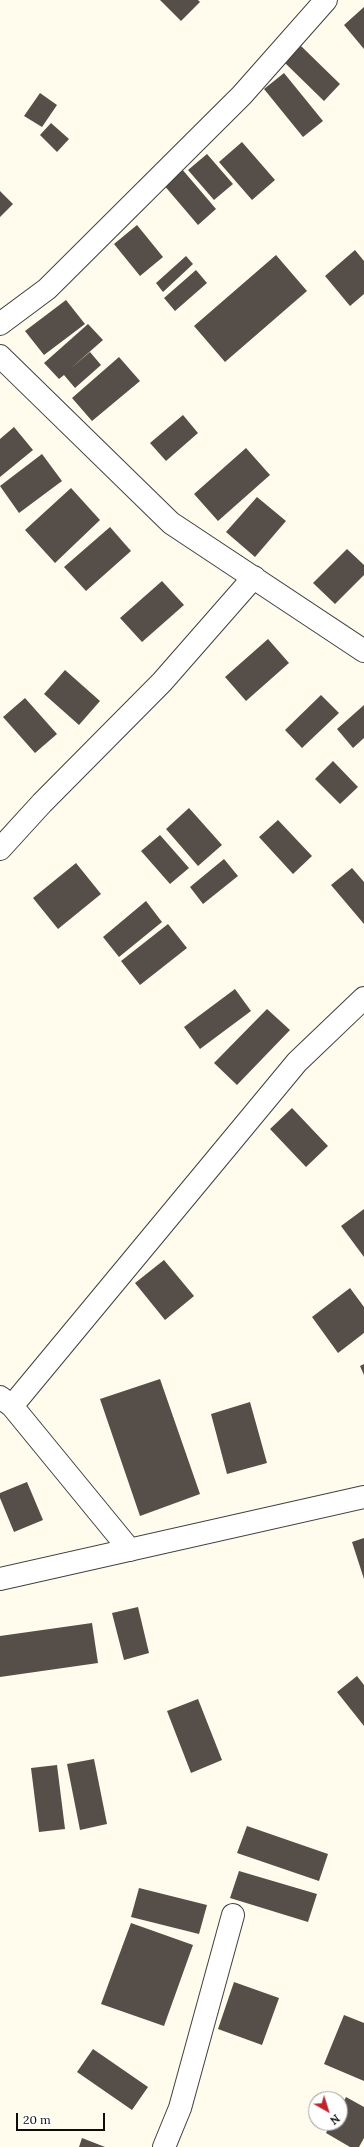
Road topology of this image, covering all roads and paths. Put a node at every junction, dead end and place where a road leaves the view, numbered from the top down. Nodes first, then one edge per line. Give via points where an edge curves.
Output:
1 (326, 0) edge
2 (0, 324) edge
3 (0, 356) edge
4 (254, 577) junction
5 (364, 651) edge
6 (0, 849) edge
7 (364, 998) edge
8 (6, 1401) edge
9 (364, 1496) edge
10 (130, 1550) junction
11 (0, 1579) edge
12 (233, 1915) dead end
13 (164, 2147) edge

1 - 2 street via 242,95 47,289
3 - 4 street via 171,523
4 - 5 street
4 - 6 street via 162,682
7 - 8 street via 296,1062
8 - 10 street
9 - 10 street
10 - 11 street
12 - 13 street via 180,2108

